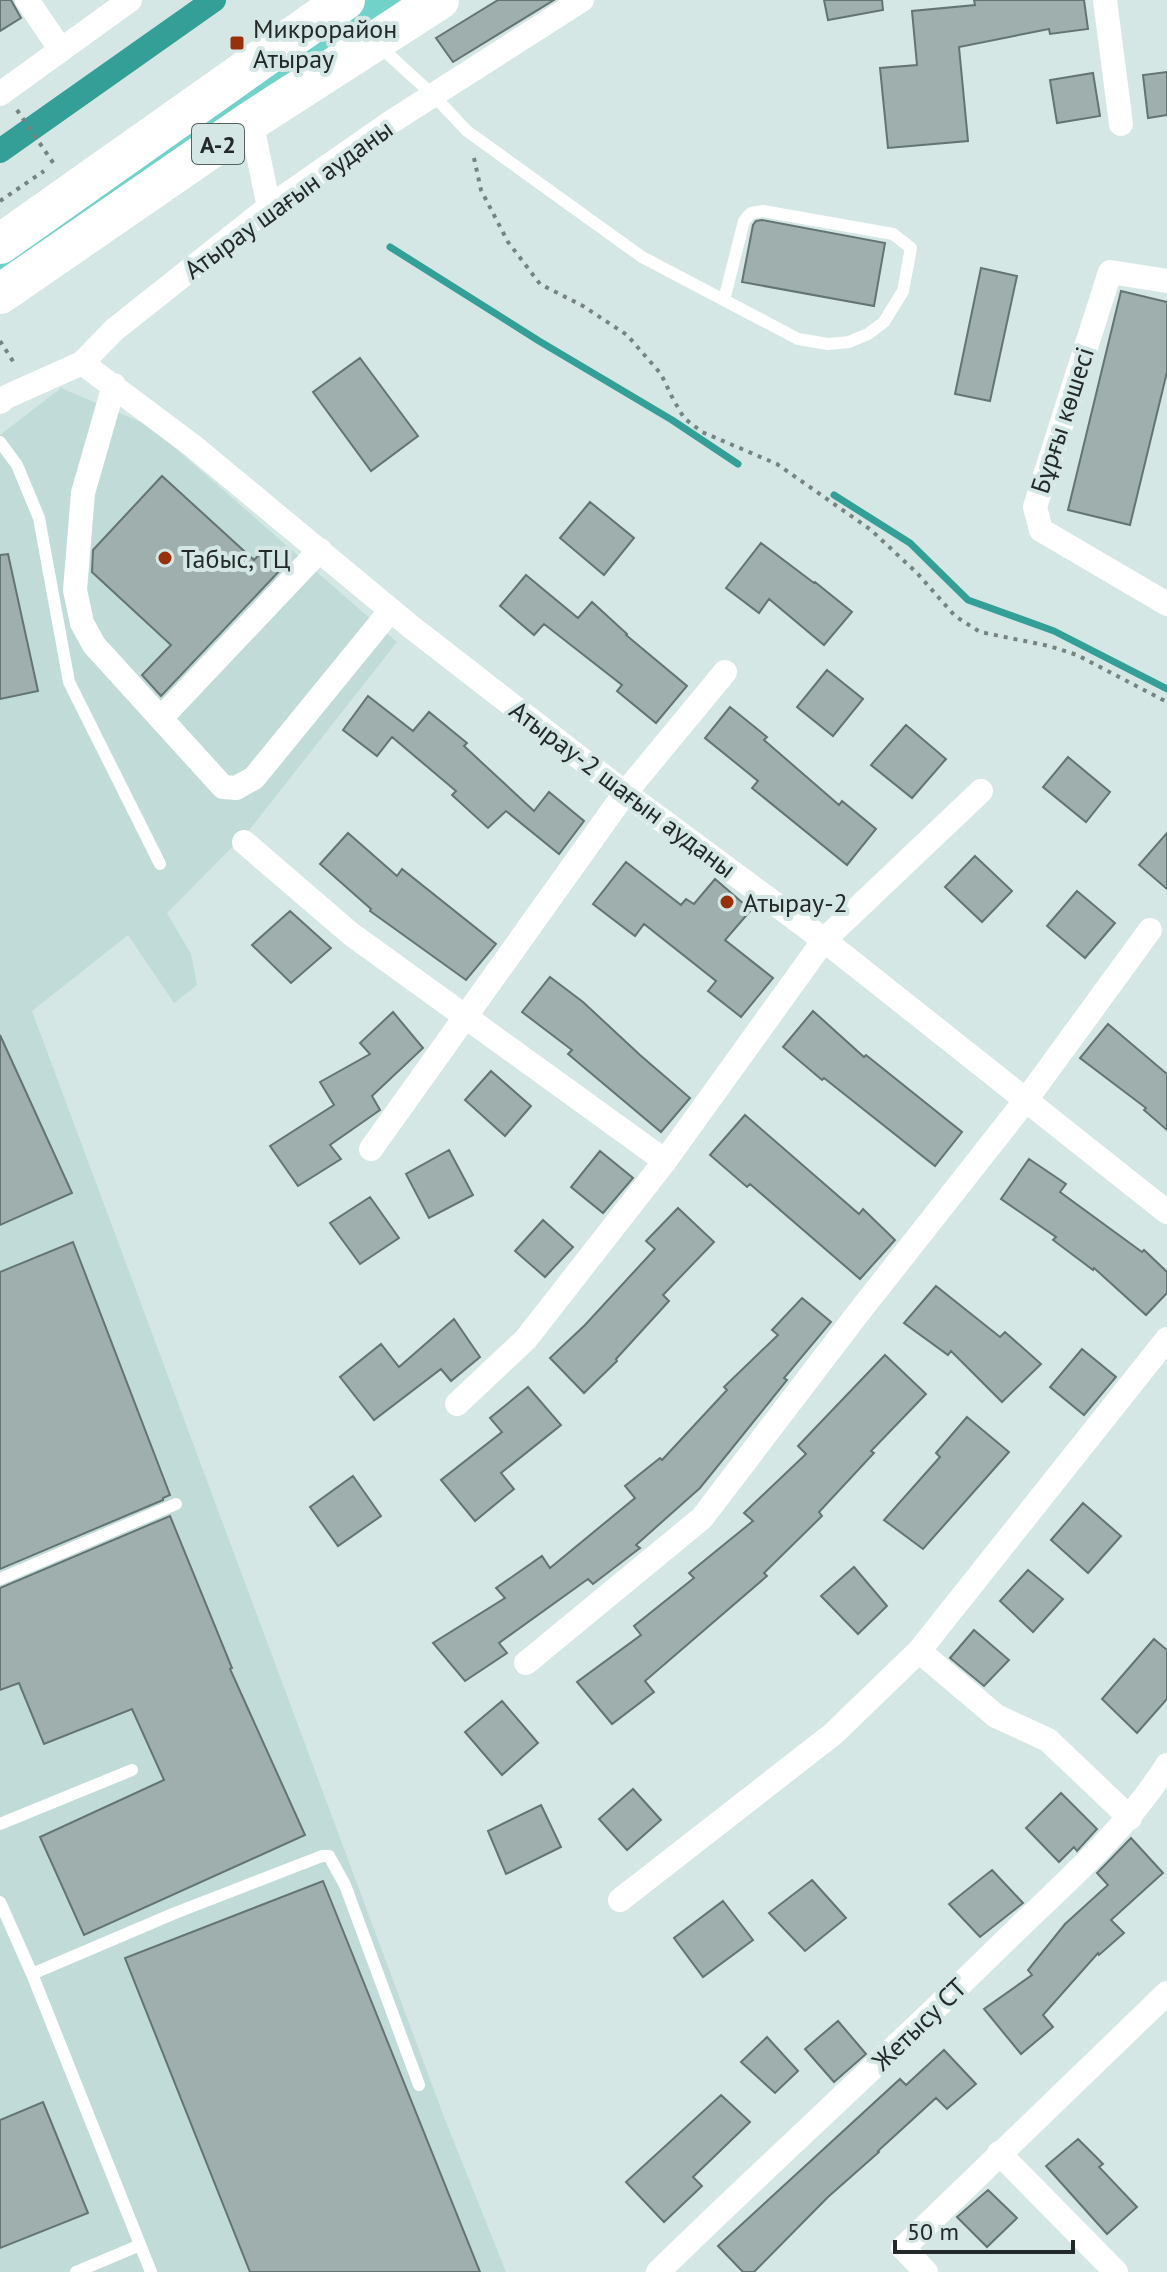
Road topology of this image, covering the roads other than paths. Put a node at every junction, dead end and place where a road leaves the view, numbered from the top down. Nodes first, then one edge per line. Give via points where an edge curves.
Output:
1 (27, 0) edge
2 (130, 0) edge
3 (345, 0) edge
4 (439, 0) edge
5 (582, 0) edge
6 (1105, 0) edge
7 (375, 42) junction
8 (61, 50) junction
9 (433, 95) junction
10 (7, 100) edge
11 (251, 121) junction
12 (1121, 124) dead end
13 (269, 207) junction
14 (0, 244) edge
15 (1167, 281) edge
16 (0, 294) edge
17 (724, 300) junction
18 (82, 363) junction
19 (114, 385) junction
20 (2, 398) edge
21 (0, 442) edge
22 (320, 550) junction
23 (1167, 604) edge
24 (391, 610) junction
25 (725, 672) dead end
26 (161, 718) junction
27 (981, 791) dead end
28 (625, 793) junction
29 (244, 842) dead end
30 (160, 864) dead end
31 (1150, 930) dead end
32 (824, 940) junction
33 (466, 1018) junction
34 (1026, 1100) junction
35 (371, 1149) dead end
36 (665, 1161) junction
37 (1167, 1212) edge
38 (1167, 1339) edge
39 (457, 1404) dead end
40 (176, 1504) dead end
41 (0, 1579) edge
42 (919, 1651) junction
43 (526, 1663) dead end
44 (1167, 1765) edge
45 (132, 1770) dead end
46 (1130, 1818) junction
47 (0, 1824) edge
48 (620, 1900) dead end
49 (0, 1902) edge
50 (32, 1974) junction
51 (1167, 1993) edge
52 (419, 2085) dead end
53 (999, 2153) junction
54 (140, 2245) junction
55 (76, 2272) edge
56 (151, 2272) edge
57 (658, 2272) edge
58 (926, 2272) edge
59 (1116, 2272) edge

1 - 8 street
2 - 8 street
3 - 14 main road, A-2
4 - 7 main road, A-2
5 - 9 street, Атырау шағын ауданы
6 - 12 street
7 - 9 lane
7 - 11 main road, A-2
8 - 10 street
9 - 13 street, Атырау шағын ауданы
9 - 17 lane via 467,131 642,257
11 - 13 street
11 - 16 main road, A-2
13 - 18 street, Атырау шағын ауданы via 114,330
15 - 23 street, Бұрғы көшесі via 1110,272 1035,507 1041,530
17 - 17 lane via 798,339 849,342 884,322 903,291 911,248 893,234 751,213 744,221
18 - 19 street, Атырау-2 шағын ауданы
18 - 20 street, Атырау шағын ауданы
19 - 22 street, Атырау-2 шағын ауданы
19 - 26 street via 83,493 75,590 82,623 94,645
21 - 30 lane via 17,465 39,518 69,682
22 - 24 street, Атырау-2 шағын ауданы
22 - 26 street
24 - 26 street via 254,778 236,788 223,787
24 - 28 street, Атырау-2 шағын ауданы
25 - 28 street
27 - 32 street
28 - 32 street, Атырау-2 шағын ауданы
28 - 33 street
29 - 33 street via 351,934
31 - 34 street
32 - 34 street, Атырау-2 шағын ауданы
32 - 36 street
33 - 35 street
33 - 36 street
34 - 37 street, Атырау-2 шағын ауданы
34 - 43 street via 702,1518
36 - 39 street via 526,1339
38 - 42 street
40 - 41 lane
42 - 46 street via 996,1716 1048,1740
42 - 48 street via 833,1734
44 - 46 street, Жетысу СТ
45 - 47 lane
46 - 57 street, Жетысу СТ
49 - 50 lane
50 - 52 lane via 329,1856 345,1885
50 - 54 lane
51 - 53 street
53 - 58 street via 903,2248
53 - 59 street
54 - 55 lane
54 - 56 lane

